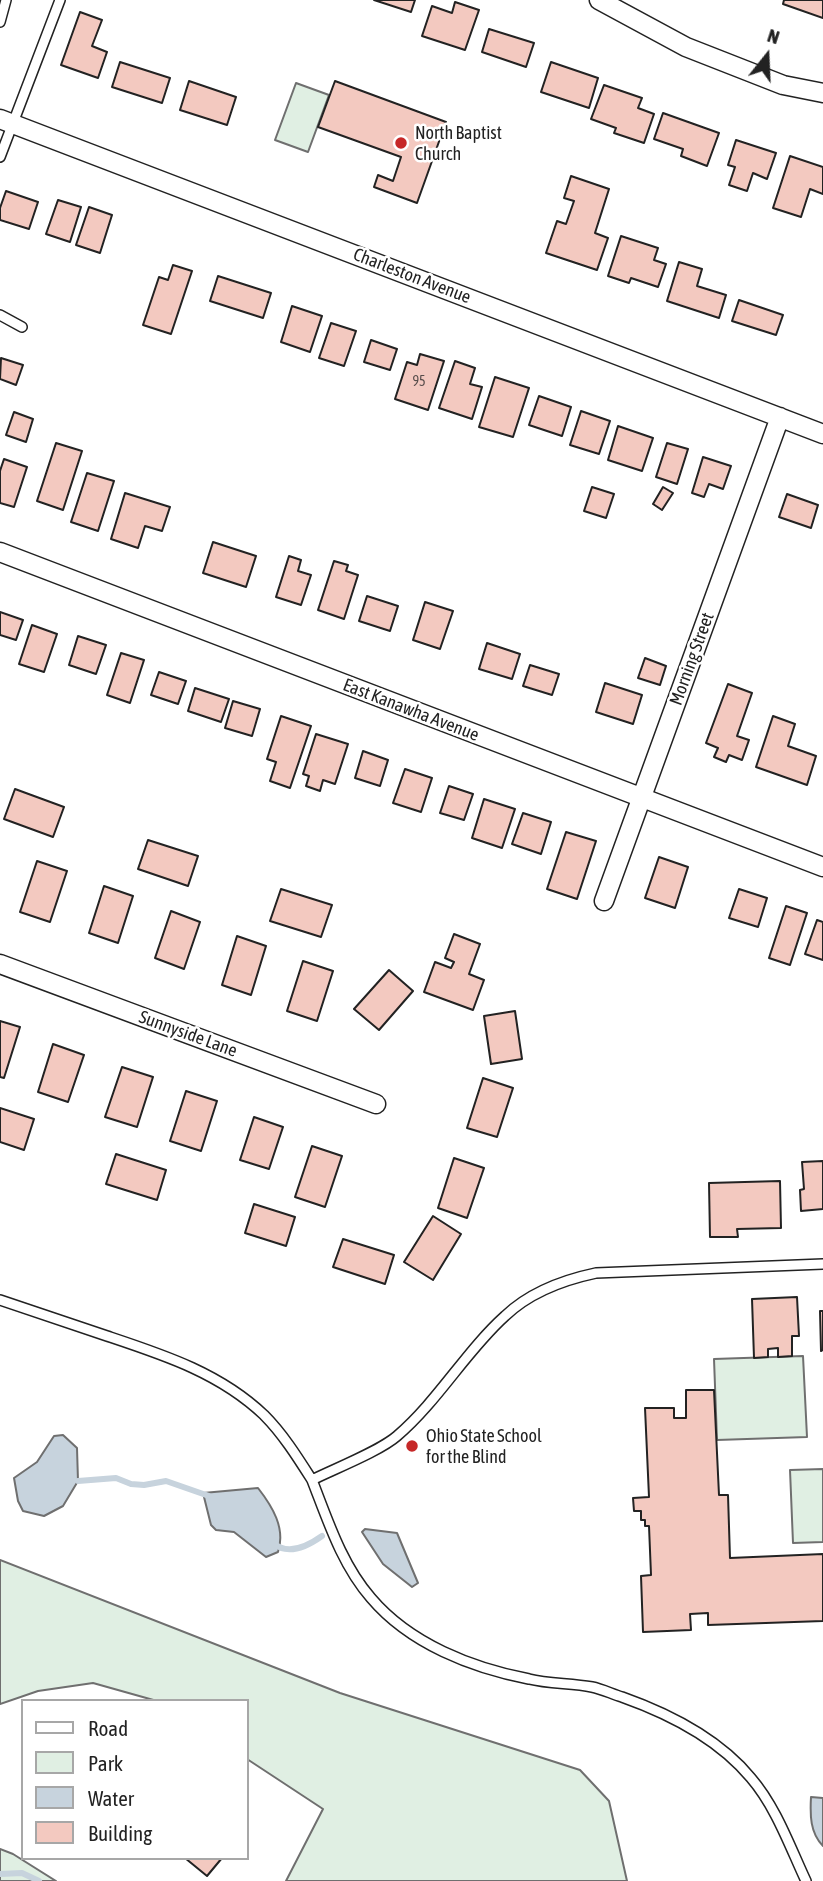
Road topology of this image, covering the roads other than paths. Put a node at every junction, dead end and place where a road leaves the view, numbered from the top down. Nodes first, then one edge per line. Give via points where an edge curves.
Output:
1 (6, 0) edge
2 (60, 0) edge
3 (599, 0) edge
4 (0, 22) edge
5 (823, 93) edge
6 (6, 122) edge
7 (0, 157) edge
8 (0, 315) edge
9 (22, 327) dead end
10 (780, 417) junction
11 (823, 434) edge
12 (0, 552) edge
13 (641, 797) junction
14 (823, 867) edge
15 (604, 901) dead end
16 (0, 964) edge
17 (376, 1104) dead end
18 (823, 1264) edge
19 (0, 1300) edge
20 (312, 1480) junction
21 (806, 1881) edge

1 - 4 lane
2 - 6 lane
3 - 5 street via 686,47 783,85
6 - 7 lane
6 - 10 street, Charleston Avenue
8 - 9 lane
10 - 11 street, Charleston Avenue
10 - 13 street, Morning Street
12 - 13 street, East Kanawha Avenue
13 - 14 street, East Kanawha Avenue
13 - 15 street, Morning Street
16 - 17 street, Sunnyside Lane
18 - 20 lane via 596,1273 569,1279 505,1315 394,1439
19 - 20 lane via 202,1371 265,1416
20 - 21 lane via 346,1563 371,1599 407,1632 492,1671 594,1687 690,1727 722,1749 752,1779

